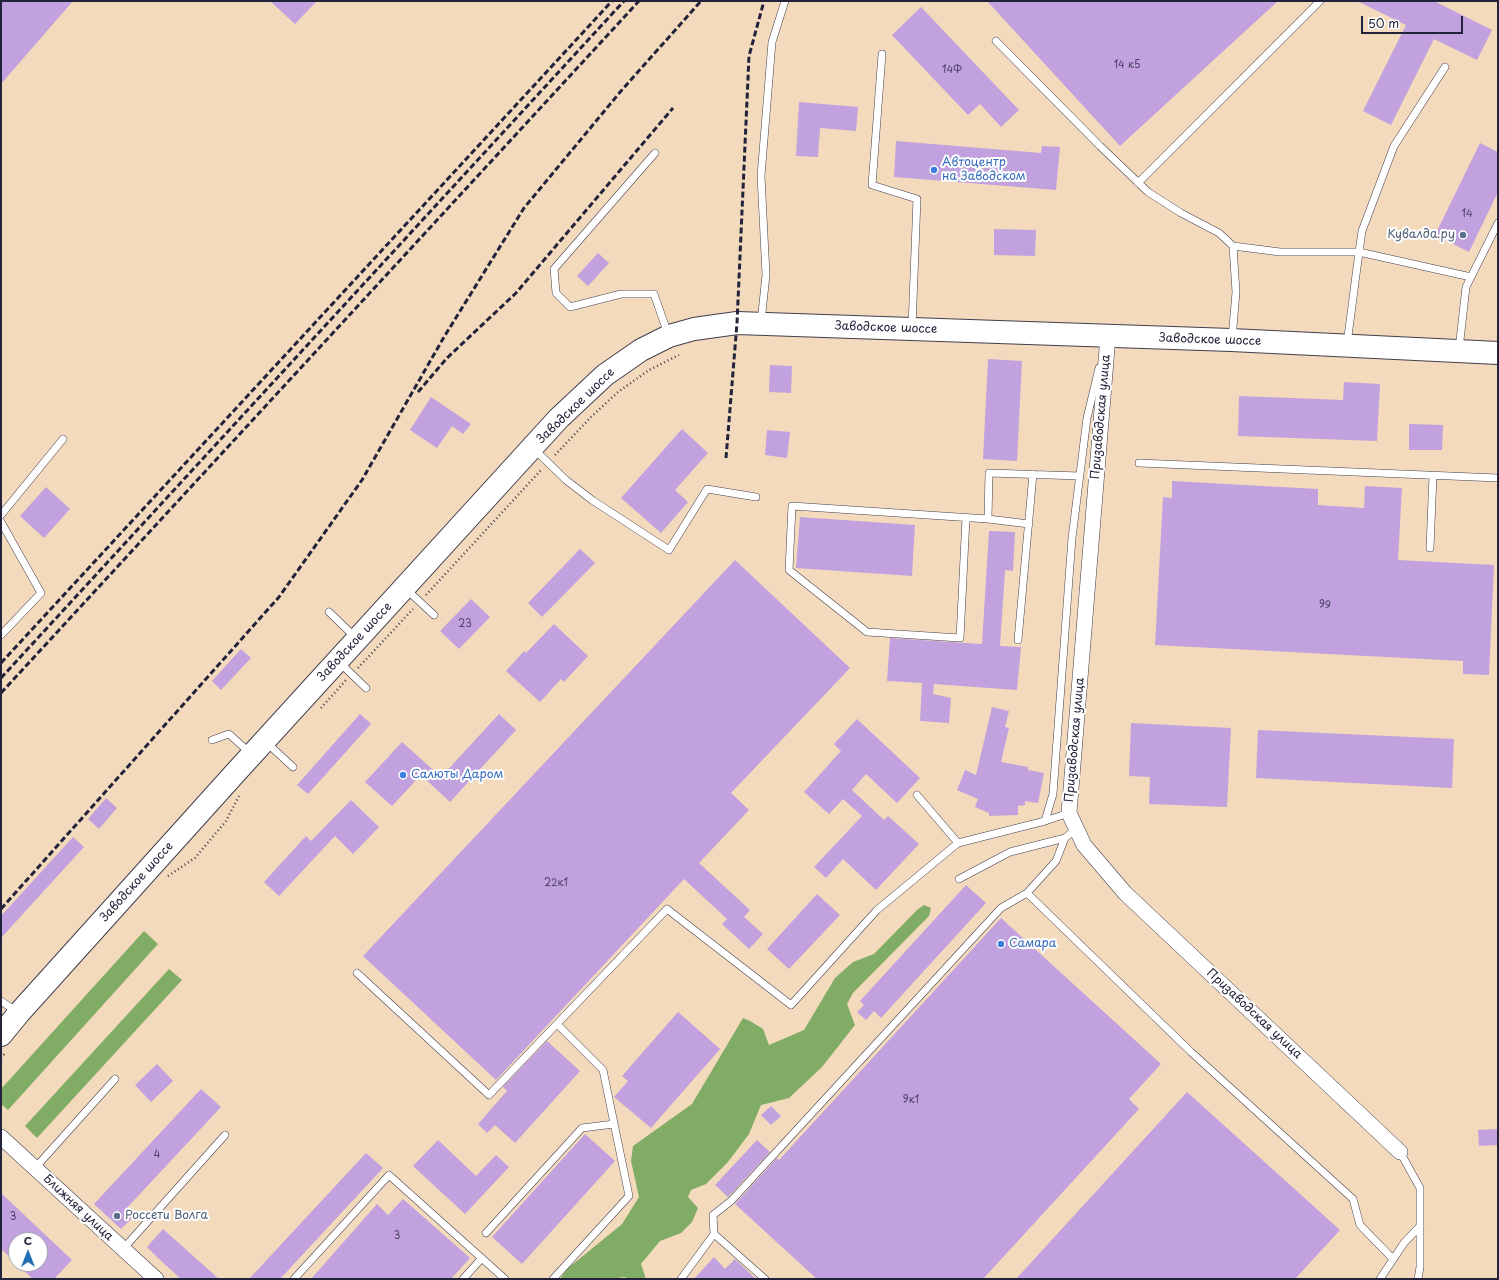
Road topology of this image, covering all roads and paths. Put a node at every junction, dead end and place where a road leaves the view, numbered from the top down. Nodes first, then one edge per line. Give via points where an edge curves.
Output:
1 (786, 1) edge
2 (1320, 1) edge
3 (996, 41) dead end
4 (882, 54) dead end
5 (1445, 67) dead end
6 (655, 153) dead end
7 (1138, 183) junction
8 (1498, 223) edge
9 (1233, 246) junction
10 (1359, 252) junction
11 (1471, 277) junction
12 (761, 324) junction
13 (912, 329) junction
14 (669, 336) junction
15 (1108, 336) junction
16 (1231, 340) junction
17 (1347, 346) junction
18 (1459, 352) junction
19 (1498, 353) edge
20 (679, 355) dead end
21 (63, 439) dead end
22 (533, 448) junction
23 (548, 463) junction
24 (1139, 463) dead end
25 (1033, 474) junction
26 (1433, 475) junction
27 (1080, 476) junction
28 (1498, 478) edge
29 (756, 497) dead end
30 (1, 515) edge
31 (966, 518) junction
32 (988, 519) junction
33 (1, 522) edge
34 (1029, 524) junction
35 (1430, 548) dead end
36 (412, 595) junction
37 (329, 612) dead end
38 (434, 615) dead end
39 (1, 635) edge
40 (358, 639) junction
41 (1018, 640) dead end
42 (345, 668) junction
43 (366, 688) dead end
44 (320, 708) dead end
45 (212, 740) dead end
46 (258, 748) junction
47 (293, 767) dead end
48 (240, 794) dead end
49 (917, 795) dead end
50 (1069, 814) junction
51 (1045, 821) junction
52 (1071, 833) junction
53 (958, 843) junction
54 (167, 877) dead end
55 (959, 879) dead end
56 (1027, 893) junction
57 (357, 973) dead end
58 (1, 1000) edge
59 (18, 1013) junction
60 (557, 1024) junction
61 (4, 1044) edge
62 (1, 1058) edge
63 (116, 1079) dead end
64 (614, 1124) junction
65 (225, 1135) dead end
66 (1, 1137) edge
67 (1400, 1152) joint
68 (34, 1168) junction
69 (1420, 1226) junction
70 (486, 1233) dead end
71 (714, 1234) junction
72 (123, 1249) junction
73 (482, 1258) junction
74 (1393, 1259) junction
75 (156, 1279) edge
76 (294, 1279) edge
77 (463, 1279) edge
78 (505, 1279) edge
79 (553, 1279) edge
80 (681, 1279) edge
81 (766, 1279) edge
82 (1380, 1279) edge
83 (1418, 1279) edge

1 - 12 lane via 772,42 761,176 766,275
2 - 7 lane
3 - 7 lane
4 - 13 lane via 872,185 917,199
5 - 10 lane via 1394,146 1362,231
6 - 14 lane via 554,269 556,293 570,306 621,294 654,294
7 - 9 lane via 1181,213 1220,233
8 - 11 lane
9 - 10 lane via 1280,252
9 - 16 lane via 1236,292
10 - 11 lane
10 - 17 lane
11 - 18 lane via 1466,287
12 - 13 main road, Заводское шоссе
12 - 14 main road, Заводское шоссе via 737,323 694,329
13 - 15 main road, Заводское шоссе
14 - 22 main road, Заводское шоссе via 641,350 605,375 559,418
15 - 16 main road, Заводское шоссе
15 - 27 lane via 1087,418
15 - 50 street, Призаводская улица
16 - 17 main road, Заводское шоссе
17 - 18 main road, Заводское шоссе
18 - 19 main road, Заводское шоссе
20 - 23 path via 649,370 618,392
21 - 30 lane
22 - 23 lane
22 - 36 main road, Заводское шоссе
23 - 29 lane via 592,500 669,550 707,489
23 - 36 path
24 - 26 lane
25 - 27 lane
25 - 32 lane via 989,473
25 - 34 lane
26 - 28 lane
26 - 35 lane
27 - 51 lane via 1072,538 1053,794
31 - 31 lane via 960,638 867,632 789,570 792,506
31 - 32 lane
32 - 34 lane
33 - 39 lane via 41,593
34 - 41 lane
36 - 38 lane
36 - 40 main road, Заводское шоссе
36 - 42 path
37 - 40 lane
40 - 42 main road, Заводское шоссе
42 - 43 lane
42 - 44 path
42 - 46 main road, Заводское шоссе
45 - 46 lane via 229,734
46 - 47 lane
46 - 59 main road, Заводское шоссе
48 - 54 path via 226,821 195,858
49 - 53 lane
50 - 51 lane
50 - 52 street, Призаводская улица
51 - 53 lane
52 - 55 lane via 1010,852
52 - 56 lane via 1056,861
52 - 67 street, Призаводская улица via 1125,893
53 - 60 lane via 877,910 791,1004 667,909
56 - 71 lane via 1001,908 731,1201 713,1215
56 - 74 lane via 1191,1052 1353,1199 1360,1225
57 - 60 lane via 489,1095
58 - 59 lane
59 - 61 main road, Заводское шоссе
60 - 64 lane via 604,1070
61 - 62 path
63 - 68 lane
64 - 70 lane via 582,1128
64 - 79 lane via 628,1196
65 - 72 lane
66 - 68 street, Ближняя улица
67 - 69 lane via 1420,1188
68 - 72 street, Ближняя улица
69 - 74 lane via 1404,1242
69 - 83 lane
71 - 80 lane
71 - 81 lane
72 - 75 street, Ближняя улица
73 - 76 lane via 389,1175
73 - 77 lane
73 - 78 lane
74 - 82 lane

